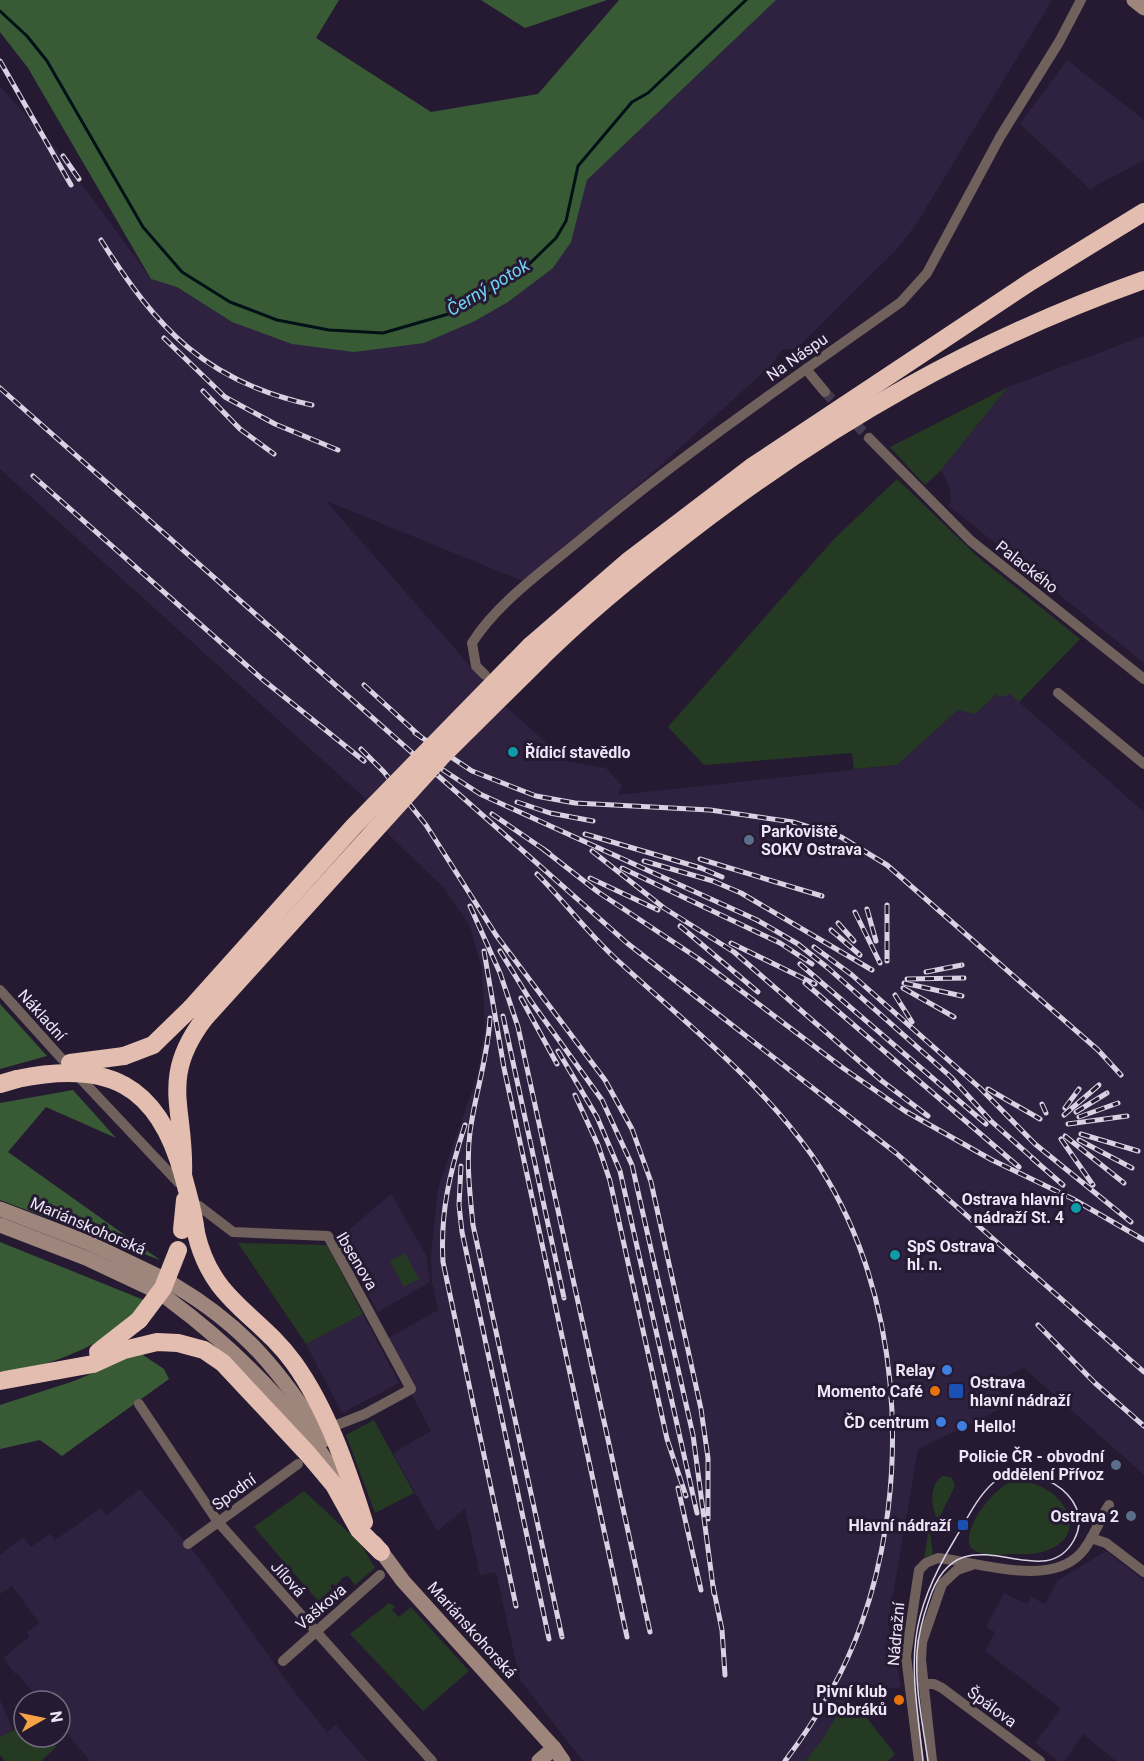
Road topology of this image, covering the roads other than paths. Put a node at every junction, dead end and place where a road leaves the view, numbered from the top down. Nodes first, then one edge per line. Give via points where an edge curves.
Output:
1 (1081, 0) edge
2 (1134, 0) edge
3 (1144, 8) edge
4 (1144, 212) edge
5 (1144, 280) edge
6 (806, 369) junction
7 (825, 392) tunnel mouth
8 (868, 438) tunnel mouth
9 (536, 652) junction
10 (485, 675) dead end
11 (1144, 679) edge
12 (1058, 693) dead end
13 (1144, 764) edge
14 (0, 990) edge
15 (62, 1059) dead end
16 (80, 1078) dead end
17 (6, 1081) edge
18 (180, 1178) junction
19 (199, 1206) dead end
20 (0, 1209) edge
21 (0, 1225) edge
22 (189, 1232) junction
23 (164, 1288) junction
24 (75, 1366) junction
25 (0, 1381) edge
26 (0, 1393) edge
27 (139, 1404) dead end
28 (329, 1428) junction
29 (298, 1464) dead end
30 (1109, 1505) dead end
31 (218, 1522) junction
32 (363, 1522) junction
33 (1091, 1538) junction
34 (188, 1544) dead end
35 (381, 1552) junction
36 (975, 1565) junction
37 (1144, 1572) edge
38 (380, 1575) dead end
39 (315, 1632) junction
40 (283, 1661) dead end
41 (923, 1684) junction
42 (558, 1754) edge
43 (932, 1760) edge
44 (432, 1761) edge
45 (539, 1761) edge
46 (917, 1761) edge
47 (1039, 1761) edge

1 - 6 street, Na Náspu via 922,280 902,302
2 - 3 main road
4 - 9 highway via 1030,282 753,466 627,561
5 - 9 highway via 1004,336 852,417 759,479
6 - 7 street
6 - 10 street, Na Náspu via 730,421 633,496 495,615 472,643 476,666
8 - 11 street, Palackého via 980,549
9 - 17 highway, bridge via 354,826 161,1039 144,1051 56,1064
9 - 18 highway, bridge via 364,839 192,1035 177,1076 184,1144
12 - 13 street
14 - 15 street, Nákladní
16 - 18 street
17 - 18 highway, bridge via 56,1072 84,1072 125,1087 147,1102 165,1124 176,1148
18 - 22 highway, bridge
19 - 28 street, Ibsenova via 233,1232 328,1236 411,1389
20 - 23 main road, Mariánskohorská via 117,1255
21 - 23 main road, Mariánskohorská
22 - 24 highway, bridge via 163,1288 139,1320
22 - 28 highway via 218,1285 291,1359 306,1380
23 - 32 main road, Mariánskohorská via 222,1316 276,1369 324,1441
24 - 25 highway
24 - 26 highway via 49,1381
24 - 35 highway via 93,1364 124,1350 157,1342 187,1344 215,1357 334,1485 359,1530
27 - 31 street, Jílová
28 - 32 highway
29 - 31 street, Spodní
30 - 33 street, Nádražní
31 - 34 street, Spodní
31 - 39 street, Jílová
32 - 35 main road, Mariánskohorská
33 - 36 street, Nádražní via 1078,1557 1061,1568 1027,1570
33 - 37 street via 1106,1543
35 - 42 main road, Mariánskohorská
36 - 41 street, Nádražní via 957,1570 942,1584 922,1642
36 - 46 street, Nádražní via 938,1558 919,1570 906,1656
38 - 39 street, Vaškova
39 - 40 street, Vaškova
39 - 44 street, Jílová
41 - 43 street, Nádražní
41 - 47 street, Špálova via 942,1688
42 - 45 main road
43 - 46 street

